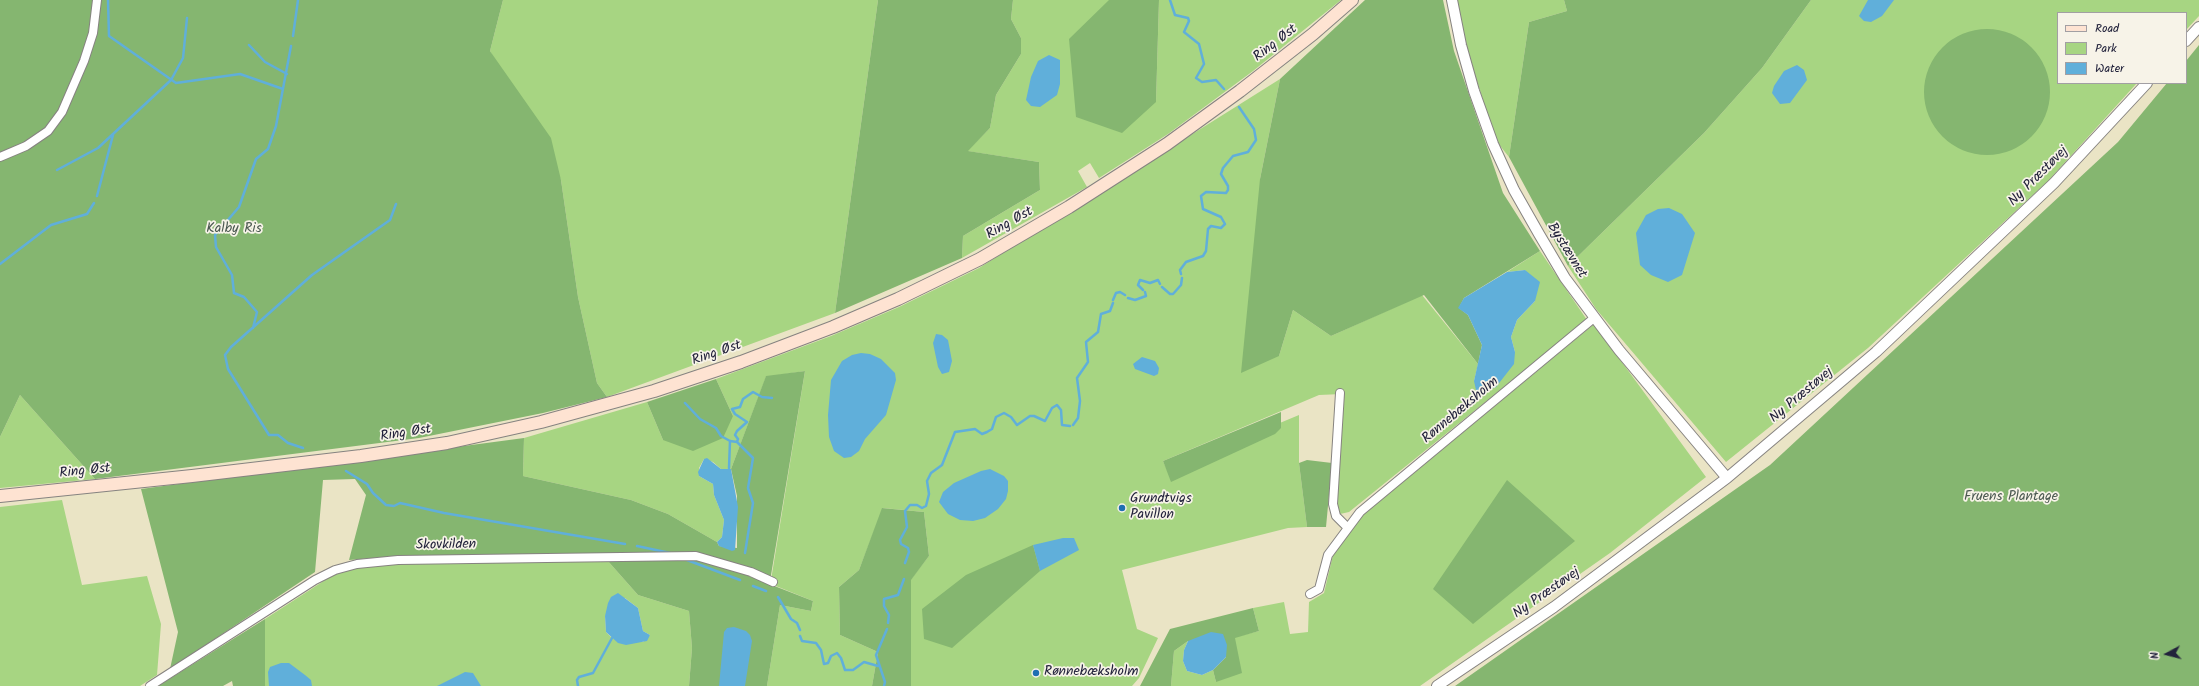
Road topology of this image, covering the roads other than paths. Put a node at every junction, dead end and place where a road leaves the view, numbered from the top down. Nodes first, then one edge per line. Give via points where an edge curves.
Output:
1 (97, 0) edge
2 (1352, 0) edge
3 (1452, 0) edge
4 (2199, 27) edge
5 (2187, 40) edge
6 (2146, 84) edge
7 (0, 157) edge
8 (1594, 318) junction
9 (1340, 393) dead end
10 (1727, 478) junction
11 (0, 496) edge
12 (1347, 527) junction
13 (773, 582) dead end
14 (1310, 594) dead end
15 (150, 686) edge
16 (1437, 686) edge

1 - 7 street via 93,33 62,112 48,131 26,146
2 - 11 main road, Ring Øst via 1240,91 1167,144 1069,207 980,258 898,299 833,328 741,362 594,408 447,443
3 - 8 street, Bystævnet via 1461,46 1474,90 1499,157 1542,240
4 - 5 street
6 - 10 street, Ny Præstøvej via 2054,183 1876,352
8 - 10 street, Bystævnet
8 - 12 street, Rønnebæksholm via 1360,512
9 - 12 street via 1332,504 1336,516
10 - 16 street, Ny Præstøvej via 1554,607
12 - 14 street, Rønnebæksholm via 1328,555 1321,584 1316,592
13 - 15 street, Skovkilden via 750,572 696,556 398,560 357,564 335,570 315,580

